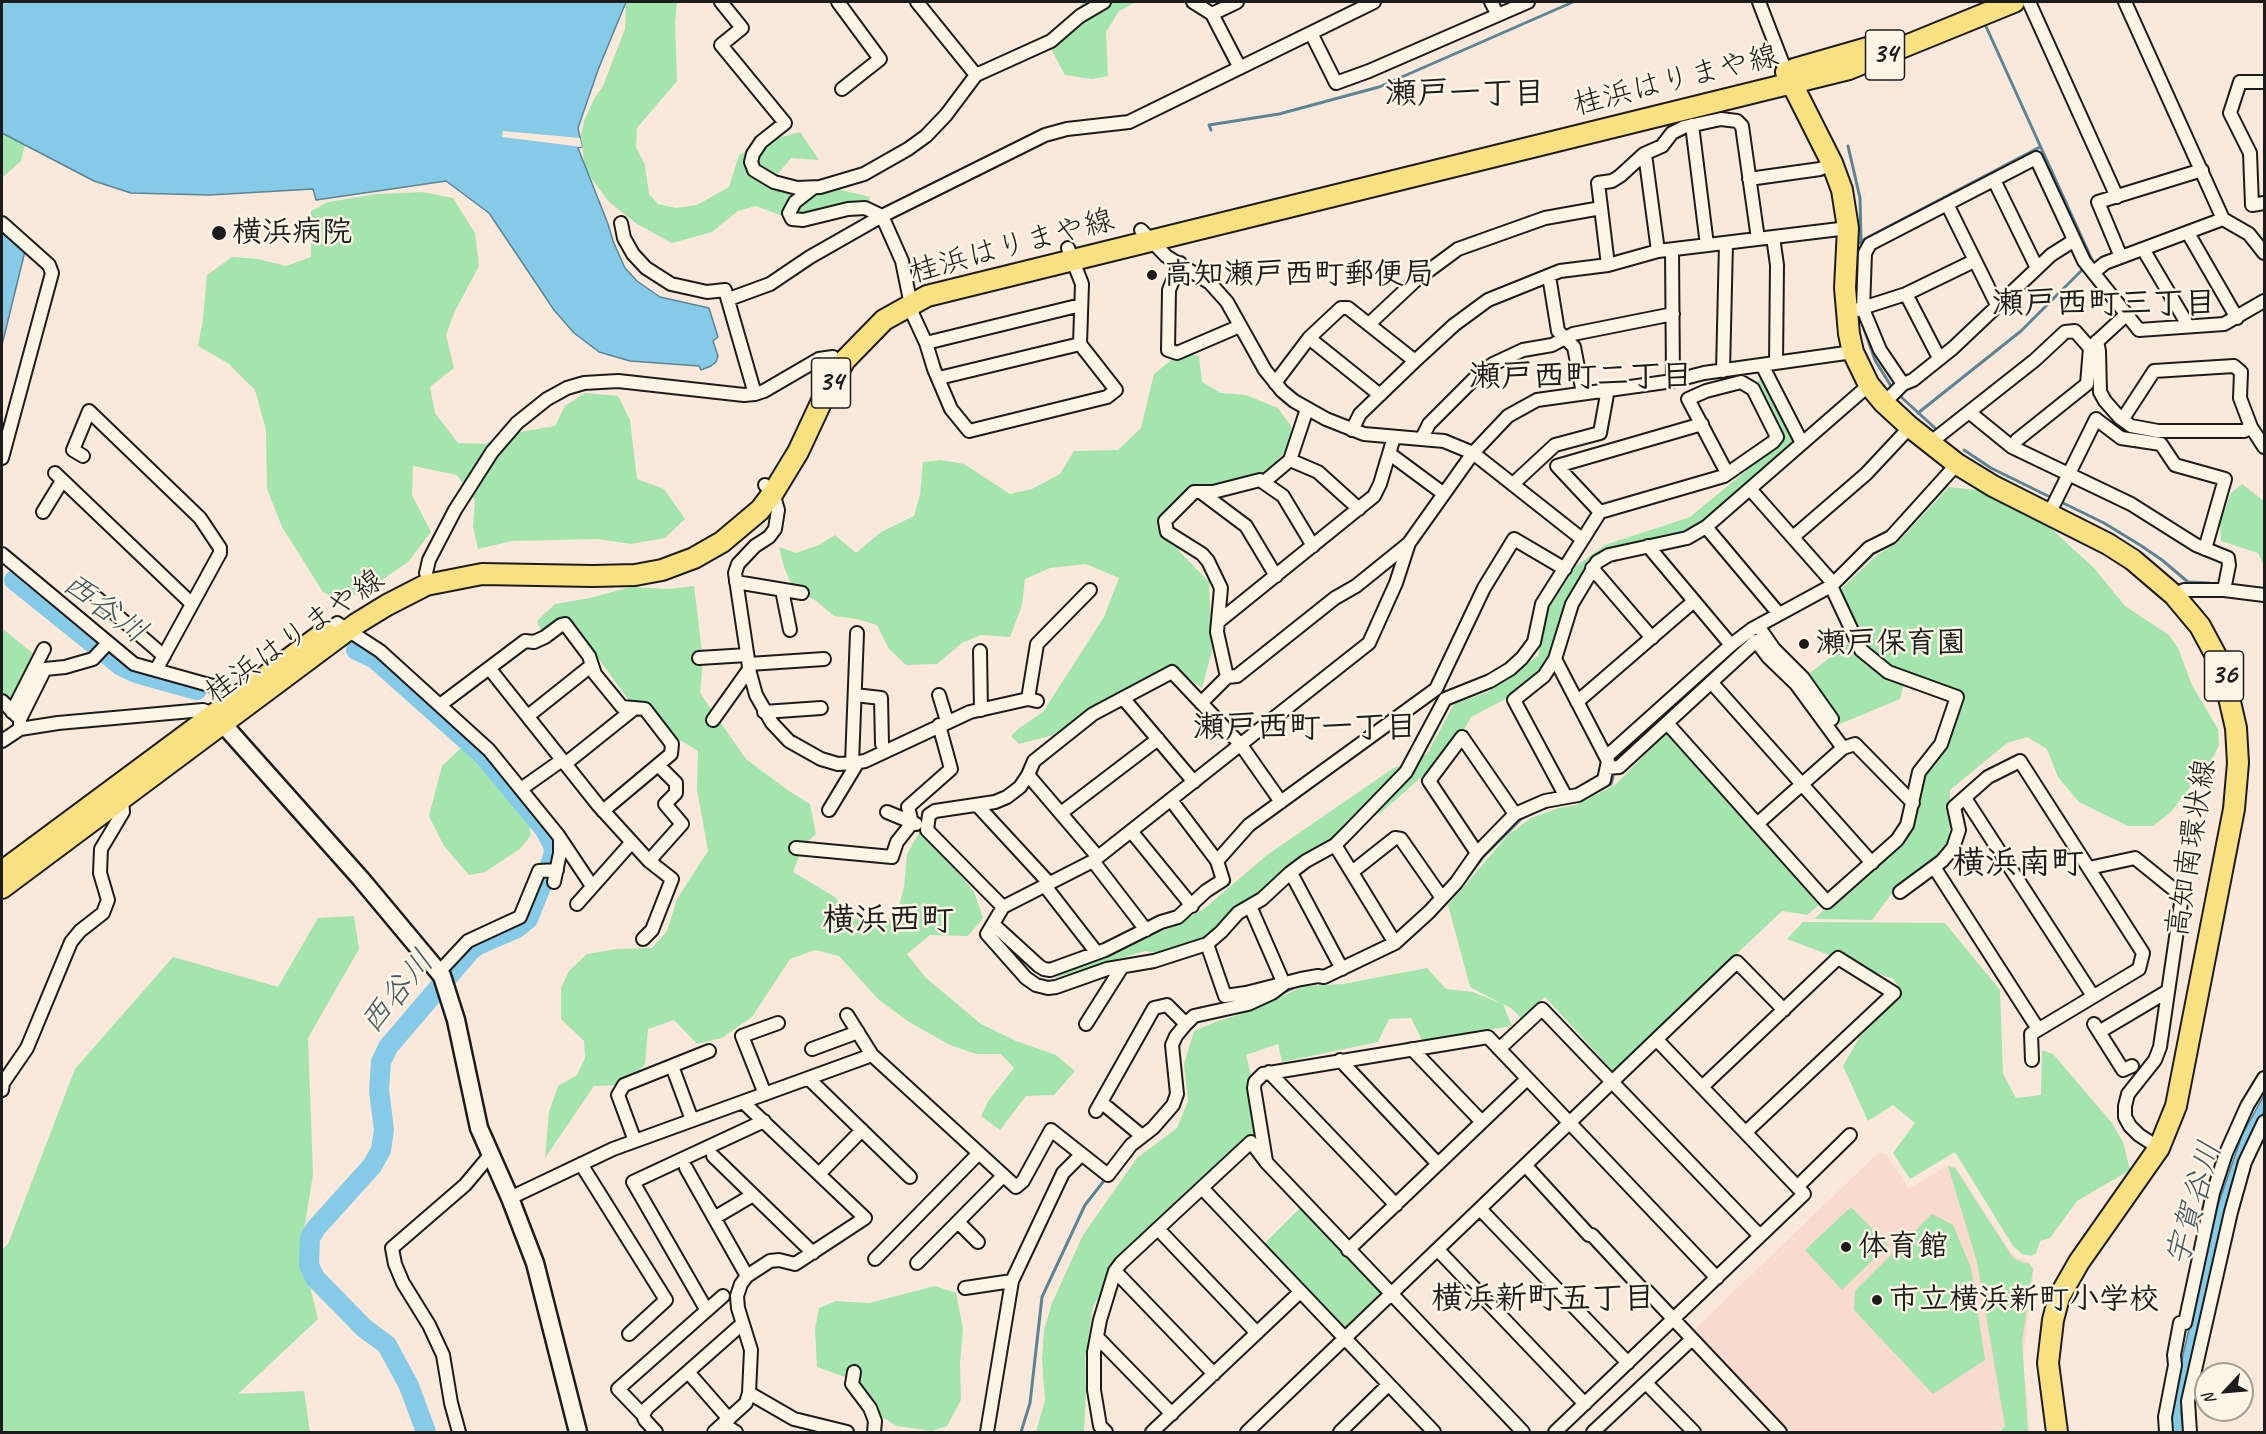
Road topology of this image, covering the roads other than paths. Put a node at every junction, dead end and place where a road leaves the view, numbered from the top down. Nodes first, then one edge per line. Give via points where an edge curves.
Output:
1 (721, 2) edge
2 (838, 2) edge
3 (917, 2) edge
4 (1104, 2) edge
5 (1193, 2) edge
6 (1237, 2) edge
7 (1374, 2) edge
8 (1491, 2) edge
9 (1528, 2) edge
10 (1759, 2) edge
11 (2014, 2) edge
12 (2029, 2) edge
13 (2125, 2) edge
14 (1979, 9) edge
15 (1212, 14) junction
16 (1497, 15) junction
17 (1311, 33) junction
18 (1240, 68) junction
19 (976, 75) junction
20 (1788, 77) junction
21 (2265, 82) edge
22 (842, 89) dead end
23 (1692, 125) junction
24 (1645, 154) junction
25 (1832, 163) junction
26 (2202, 170) junction
27 (1749, 179) junction
28 (1995, 180) junction
29 (813, 188) junction
30 (2117, 197) junction
31 (2265, 203) edge
32 (1947, 204) junction
33 (1601, 208) junction
34 (882, 216) junction
35 (2223, 219) junction
36 (2, 223) edge
37 (621, 223) dead end
38 (1848, 228) junction
39 (2188, 233) junction
40 (1147, 235) junction
41 (1773, 237) junction
42 (1758, 239) junction
43 (2073, 241) junction
44 (1726, 243) junction
45 (1707, 245) junction
46 (2143, 249) junction
47 (1672, 250) junction
48 (1658, 251) junction
49 (2265, 253) edge
50 (1071, 254) junction
51 (2121, 257) junction
52 (1974, 261) junction
53 (1180, 263) junction
54 (1608, 264) junction
55 (2037, 268) junction
56 (2094, 272) junction
57 (1549, 276) junction
58 (1906, 294) junction
59 (909, 298) junction
60 (729, 299) junction
61 (2265, 301) edge
62 (1081, 305) junction
63 (1997, 305) junction
64 (1854, 309) junction
65 (1673, 314) junction
66 (2127, 314) junction
67 (2237, 318) junction
68 (1369, 324) junction
69 (1240, 326) junction
70 (2187, 326) junction
71 (1309, 338) junction
72 (1564, 338) junction
73 (926, 343) junction
74 (1080, 345) junction
75 (2093, 345) junction
76 (1853, 352) junction
77 (833, 357) junction
78 (1941, 357) junction
79 (1415, 361) junction
80 (1776, 363) junction
81 (1762, 365) junction
82 (1722, 371) junction
83 (939, 378) junction
84 (1673, 381) junction
85 (1275, 384) junction
86 (1903, 384) junction
87 (1869, 385) junction
88 (1608, 389) junction
89 (755, 393) junction
90 (1583, 393) junction
91 (1380, 395) junction
92 (1884, 403) junction
93 (1307, 409) junction
94 (1969, 412) junction
95 (2120, 418) junction
96 (1702, 424) junction
97 (1910, 427) junction
98 (2251, 427) junction
99 (1352, 429) junction
100 (1394, 437) junction
101 (1422, 438) junction
102 (1931, 442) junction
103 (1802, 443) junction
104 (2013, 447) junction
105 (2265, 447) edge
106 (1473, 453) junction
107 (1390, 454) junction
108 (83, 456) dead end
109 (2, 458) edge
110 (1290, 460) junction
111 (1957, 464) junction
112 (1728, 473) junction
113 (2069, 474) junction
114 (1264, 482) junction
115 (1513, 484) junction
116 (769, 489) junction
117 (1750, 489) junction
118 (1202, 493) junction
119 (1444, 494) junction
120 (1359, 509) junction
121 (43, 512) dead end
122 (1600, 512) junction
123 (2049, 514) junction
124 (1706, 527) junction
125 (1793, 537) junction
126 (1582, 539) junction
127 (1409, 543) junction
128 (1313, 546) junction
129 (1648, 546) junction
130 (2205, 549) junction
131 (2, 554) edge
132 (1592, 568) junction
133 (1565, 569) junction
134 (426, 573) junction
135 (1276, 576) junction
136 (736, 582) junction
137 (1832, 584) junction
138 (782, 590) junction
139 (1090, 590) dead end
140 (2224, 590) junction
141 (802, 593) dead end
142 (2174, 595) junction
143 (2265, 595) edge
144 (97, 598) dead end
145 (1694, 601) junction
146 (192, 604) junction
147 (1779, 614) junction
148 (1218, 622) junction
149 (1758, 626) junction
150 (343, 627) junction
151 (790, 630) dead end
152 (857, 633) dead end
153 (1652, 638) junction
154 (108, 643) junction
155 (1731, 645) junction
156 (44, 649) dead end
157 (980, 651) dead end
158 (164, 656) junction
159 (699, 658) dead end
160 (824, 659) dead end
161 (1555, 659) junction
162 (749, 662) junction
163 (592, 665) junction
164 (489, 668) junction
165 (156, 670) junction
166 (1227, 677) junction
167 (1711, 682) junction
168 (1436, 689) junction
169 (855, 695) junction
170 (939, 695) dead end
171 (1123, 698) junction
172 (1445, 699) junction
173 (2, 701) edge
174 (241, 702) junction
175 (1577, 702) junction
176 (1201, 703) junction
177 (440, 705) junction
178 (635, 708) junction
179 (821, 708) dead end
180 (981, 710) junction
181 (765, 712) junction
182 (528, 716) junction
183 (219, 719) junction
184 (1832, 719) dead end
185 (18, 720) junction
186 (712, 720) dead end
187 (943, 723) junction
188 (1667, 723) junction
189 (1158, 739) junction
190 (2, 741) edge
191 (882, 744) dead end
192 (1241, 745) junction
193 (1843, 748) junction
194 (564, 762) junction
195 (1607, 762) junction
196 (855, 763) junction
197 (658, 765) junction
198 (1028, 775) junction
199 (1194, 782) junction
200 (1802, 784) junction
201 (521, 789) junction
202 (1566, 797) junction
203 (1965, 798) junction
204 (122, 800) junction
205 (1171, 800) junction
206 (1281, 802) junction
207 (1913, 803) junction
208 (977, 805) junction
209 (603, 810) junction
210 (829, 810) dead end
211 (887, 812) dead end
212 (1061, 813) junction
213 (1515, 814) junction
214 (912, 823) junction
215 (1757, 824) junction
216 (927, 827) junction
217 (1131, 831) junction
218 (560, 838) junction
219 (632, 842) junction
220 (1335, 845) junction
221 (796, 848) dead end
222 (1477, 853) junction
223 (1095, 859) junction
224 (649, 861) junction
225 (1217, 861) junction
226 (1872, 863) junction
227 (1934, 867) junction
228 (2089, 868) junction
229 (2, 872) edge
230 (1352, 872) junction
231 (1291, 873) junction
232 (1047, 884) junction
233 (592, 886) junction
234 (2, 888) edge
235 (1900, 892) dead end
236 (1442, 898) junction
237 (577, 904) dead end
238 (1192, 906) junction
239 (1250, 906) junction
240 (1003, 907) junction
241 (993, 924) junction
242 (1146, 930) junction
243 (643, 939) dead end
244 (1395, 943) junction
245 (1207, 944) junction
246 (1097, 953) junction
247 (1122, 967) junction
248 (1342, 969) junction
249 (439, 972) junction
250 (1284, 984) junction
251 (2168, 991) junction
252 (2094, 996) junction
253 (1784, 1010) junction
254 (847, 1015) dead end
255 (778, 1023) dead end
256 (1086, 1024) dead end
257 (1186, 1024) junction
258 (2038, 1029) junction
259 (858, 1032) junction
260 (1658, 1041) junction
261 (812, 1049) dead end
262 (1412, 1049) junction
263 (1499, 1049) junction
264 (709, 1051) dead end
265 (872, 1055) junction
266 (1340, 1060) junction
267 (2032, 1060) dead end
268 (672, 1066) junction
269 (2132, 1066) dead end
270 (1269, 1072) junction
271 (808, 1078) junction
272 (2265, 1078) edge
273 (1527, 1079) junction
274 (1613, 1083) junction
275 (1702, 1087) junction
276 (2, 1090) edge
277 (765, 1094) junction
278 (743, 1102) junction
279 (692, 1120) junction
280 (764, 1121) junction
281 (1482, 1122) junction
282 (2265, 1122) edge
283 (1570, 1123) junction
284 (862, 1130) junction
285 (1746, 1132) junction
286 (1850, 1135) dead end
287 (1142, 1137) junction
288 (635, 1141) junction
289 (2159, 1148) junction
290 (491, 1154) junction
291 (979, 1154) junction
292 (1082, 1155) junction
293 (713, 1156) dead end
294 (1266, 1162) junction
295 (581, 1164) junction
296 (1438, 1164) junction
297 (1526, 1166) junction
298 (686, 1167) dead end
299 (819, 1174) junction
300 (1003, 1176) junction
301 (910, 1177) dead end
302 (1797, 1187) junction
303 (1202, 1188) junction
304 (753, 1195) junction
305 (510, 1198) junction
306 (1396, 1204) junction
307 (1481, 1210) junction
308 (714, 1218) junction
309 (958, 1222) junction
310 (1158, 1229) junction
311 (1760, 1236) junction
312 (978, 1242) dead end
313 (1348, 1250) junction
314 (1438, 1250) junction
315 (813, 1252) junction
316 (875, 1259) dead end
317 (917, 1263) dead end
318 (1115, 1271) junction
319 (747, 1276) junction
320 (1717, 1278) junction
321 (1012, 1281) junction
322 (965, 1288) dead end
323 (1300, 1293) junction
324 (1391, 1295) junction
325 (723, 1296) dead end
326 (706, 1309) junction
327 (1672, 1320) junction
328 (742, 1324) junction
329 (1257, 1333) junction
330 (629, 1334) dead end
331 (1097, 1337) junction
332 (1344, 1339) junction
333 (1691, 1340) junction
334 (1628, 1363) junction
335 (688, 1372) junction
336 (854, 1372) dead end
337 (1214, 1374) junction
338 (1646, 1383) junction
339 (1388, 1385) junction
340 (749, 1393) junction
341 (1585, 1404) junction
342 (1172, 1414) junction
343 (643, 1415) junction
344 (722, 1425) edge
345 (1347, 1430) edge
346 (1602, 1430) edge
347 (459, 1432) edge
348 (578, 1432) edge
349 (656, 1432) edge
350 (736, 1432) edge
351 (847, 1432) edge
352 (874, 1432) edge
353 (987, 1432) edge
354 (1106, 1432) edge
355 (1152, 1432) edge
356 (1247, 1432) edge
357 (1434, 1432) edge
358 (1523, 1432) edge
359 (1555, 1432) edge
360 (1694, 1432) edge
361 (1780, 1432) edge
362 (2058, 1432) edge
363 (2166, 1432) edge
364 (2190, 1432) edge

1 - 29 street via 742,28 721,45 785,123 757,148 751,162 754,170 774,182
2 - 22 street via 880,59
3 - 19 street
4 - 19 street via 1051,41
5 - 15 street
6 - 15 street
7 - 17 street
8 - 16 street
9 - 16 street
10 - 20 street
11 - 14 main road, 桂浜はりまや線 / 34
12 - 30 street
13 - 26 street
14 - 20 main road, 桂浜はりまや線 / 34
15 - 18 street
16 - 17 street via 1336,83
17 - 18 street
18 - 34 street via 1129,122 1045,135
19 - 29 street via 946,116 908,149 864,174
20 - 25 main road, 高知南環状線 / 36
20 - 40 main road, 桂浜はりまや線 / 34
21 - 31 street via 2240,82 2230,113 2250,153 2252,205
23 - 24 street via 1672,133 1662,146
23 - 27 street via 1721,119 1737,121 1742,126
23 - 45 street
24 - 33 street via 1612,181 1598,183
24 - 48 street
25 - 27 street via 1820,169
25 - 38 main road, 高知南環状線 / 36 via 1842,190
26 - 30 street
26 - 35 street
27 - 42 street
28 - 32 street
28 - 43 street via 2036,158
28 - 55 street
29 - 34 street via 795,202 789,213 792,219 865,208
30 - 51 street via 2098,202
32 - 52 street
32 - 64 street via 1870,244
33 - 54 street
33 - 68 street via 1545,218 1458,249 1416,280
34 - 59 street via 902,261
34 - 60 street via 770,284
35 - 39 street
35 - 49 street via 2249,234
36 - 109 street via 49,265 52,273
37 - 60 street via 624,238 646,268 671,284 725,290
38 - 41 street
38 - 64 main road, 高知南環状線 / 36
39 - 46 street
39 - 67 street
40 - 50 main road, 桂浜はりまや線 / 34
40 - 53 street via 1166,256
41 - 42 street
41 - 80 street via 1777,265
42 - 44 street
43 - 55 street
43 - 56 street
44 - 45 street
44 - 82 street
45 - 47 street
46 - 51 street
46 - 70 street
47 - 48 street
47 - 65 street
48 - 54 street
50 - 59 main road, 桂浜はりまや線 / 34 via 962,274
50 - 62 street via 1082,285
51 - 56 street via 2105,262
52 - 58 street
52 - 63 street
53 - 69 street via 1210,283 1227,302
53 - 69 street via 1169,290 1168,350 1177,353
54 - 57 street
55 - 63 street
56 - 66 street
57 - 72 street via 1558,332
57 - 79 street via 1488,300
58 - 64 street
58 - 78 street
59 - 73 street
59 - 77 main road, 桂浜はりまや線 / 34 via 877,310
59 - 116 main road, 桂浜はりまや線 / 34 via 845,360 826,390 798,452
60 - 89 street
61 - 67 street
62 - 73 street
62 - 74 street
63 - 78 street
64 - 76 main road, 高知南環状線 / 36
64 - 86 street
65 - 72 street
65 - 84 street
66 - 70 street via 2139,330
66 - 75 street
67 - 70 street via 2224,324
68 - 71 street via 1348,308 1341,308
68 - 79 street
69 - 85 street
71 - 85 street
71 - 91 street
72 - 90 street via 1574,347
72 - 101 street via 1552,345 1523,350 1480,373 1429,424
73 - 83 street
74 - 83 street
74 - 83 street via 1116,390 1107,398 969,431 951,409
75 - 94 street via 2075,331 2065,332
75 - 95 street via 2099,351 2100,392
75 - 104 street via 2087,384
76 - 80 street
76 - 87 main road, 高知南環状線 / 36
77 - 89 street via 819,359
77 - 116 main road, 桂浜はりまや線 / 34
78 - 86 street
79 - 91 street
80 - 81 street
81 - 82 street
81 - 103 street
82 - 84 street
84 - 88 street
85 - 93 street
86 - 92 street
87 - 92 main road, 高知南環状線 / 36
87 - 103 street
88 - 90 street
88 - 115 street via 1600,433 1555,445
89 - 134 street via 618,381 567,388 517,423 492,452 455,510
90 - 106 street via 1524,405
91 - 99 street via 1360,414
92 - 97 main road, 高知南環状線 / 36
93 - 99 street
93 - 110 street
94 - 102 street
94 - 104 street
95 - 98 street via 2131,426 2158,431 2244,431
95 - 98 street via 2154,371 2234,366 2241,372 2240,398
96 - 112 street
96 - 112 street via 1688,399 1741,382 1753,389 1777,437
96 - 122 street via 1557,466
97 - 102 main road, 高知南環状線 / 36
97 - 125 street via 1866,474
98 - 105 street
99 - 100 street
100 - 101 street
100 - 107 street
101 - 106 street via 1444,441
102 - 111 main road, 高知南環状線 / 36
103 - 117 street
104 - 113 street
106 - 115 street
106 - 119 street
107 - 119 street
107 - 120 street via 1374,496
108 - 146 street via 74,450 89,411 200,518 220,553
110 - 114 street
110 - 120 street via 1318,472
111 - 123 main road, 高知南環状線 / 36
111 - 137 street via 1891,537 1869,548
112 - 122 street
113 - 123 street
113 - 130 street via 2131,504
113 - 130 street via 2096,419 2121,438 2161,444 2175,465 2225,479
114 - 118 street
114 - 128 street via 1283,496
115 - 126 street
116 - 134 main road, 桂浜はりまや線 / 34 via 716,534 655,560 588,564 512,561
116 - 136 street via 778,510 775,529 738,564
116 - 150 main road, 桂浜はりまや線 / 34 via 760,510 722,542 662,570 593,576 482,574 442,581 426,585
117 - 124 street
117 - 125 street
118 - 135 street via 1246,526
118 - 148 street via 1194,492 1165,521 1167,532 1208,561 1221,588
119 - 127 street
120 - 128 street
121 - 146 street via 58,477
122 - 126 street
123 - 142 main road, 高知南環状線 / 36 via 2133,560
124 - 129 street via 1687,537
124 - 147 street
125 - 137 street
126 - 133 street
127 - 166 street via 1236,676
127 - 192 street via 1370,643
128 - 135 street
129 - 132 street via 1601,558
129 - 145 street
130 - 140 street via 2228,558
131 - 154 street
132 - 153 street
132 - 161 street via 1572,604
133 - 168 street via 1514,539 1484,588
133 - 172 street via 1542,604 1534,642 1522,658 1490,681
134 - 150 main road, 桂浜はりまや線 / 34 via 383,594
135 - 148 street
136 - 138 street
136 - 162 street
137 - 147 street
137 - 207 street via 1861,650 1888,672 1957,697 1941,744 1919,772
138 - 141 street
138 - 151 street
139 - 180 street via 1037,644 1033,700
140 - 142 street via 2184,590
140 - 143 street
142 - 289 main road, 高知南環状線 / 36 via 2199,626 2222,667 2236,728 2238,762 2234,809 2188,1051 2176,1106
144 - 158 street
145 - 153 street
145 - 155 street
146 - 158 street
147 - 149 street
148 - 166 street
149 - 155 street
149 - 184 street
150 - 174 main road, 桂浜はりまや線 / 34
150 - 177 street via 380,651
152 - 169 street
153 - 175 street
154 - 165 street via 134,664
154 - 185 street via 93,659 45,669
155 - 195 street
156 - 185 street
157 - 180 street
158 - 165 street
159 - 162 street
160 - 162 street
161 - 175 street
161 - 202 street via 1544,676 1514,700
162 - 181 street via 756,695
162 - 186 street
163 - 164 street via 565,624 534,642 525,641
163 - 178 street via 622,707
163 - 182 street
164 - 177 street
164 - 182 street
165 - 174 street via 227,690
166 - 176 street
167 - 188 street
167 - 193 street via 1756,641 1796,684
167 - 200 street
168 - 172 street
168 - 206 street
169 - 191 street via 881,698
169 - 196 street
170 - 187 street
171 - 176 street via 1172,672
171 - 189 street
171 - 198 street via 1093,714 1034,761
172 - 220 street via 1406,772
173 - 185 street
174 - 183 main road, 桂浜はりまや線 / 34
175 - 195 street
176 - 192 street
177 - 201 street via 489,750
178 - 194 street
178 - 197 street via 645,709 672,744 671,754
179 - 181 street
180 - 187 street
181 - 196 street via 789,741 802,750 838,764
182 - 194 street
183 - 185 street via 203,710
183 - 204 main road, 桂浜はりまや線 / 34
183 - 229 main road, 桂浜はりまや線 / 34
183 - 249 street
185 - 190 street
187 - 196 street
187 - 214 street via 951,769 908,807
188 - 195 street via 1619,767
188 - 215 street
189 - 199 street
189 - 212 street
192 - 199 street
192 - 206 street
193 - 200 street
193 - 207 street via 1855,744
194 - 201 street
194 - 209 street
195 - 202 street via 1604,780 1578,795
196 - 210 street
197 - 209 street
197 - 224 street via 676,783 676,793 665,804 682,824
198 - 208 street via 1007,797
198 - 212 street
199 - 205 street
200 - 215 street
200 - 226 street
201 - 218 street
202 - 213 street
203 - 227 street via 1954,807 1957,840 1949,855
203 - 228 street via 1988,777 2020,761
203 - 252 street
204 - 234 main road, 桂浜はりまや線 / 34
204 - 276 street via 123,812 101,849 100,873 108,900 103,913 71,942 27,1048
205 - 217 street
205 - 225 street
206 - 225 street via 1249,825
207 - 226 street via 1907,825 1897,840
208 - 216 street via 935,811 929,815
208 - 232 street
209 - 219 street
211 - 214 street
212 - 223 street
213 - 222 street
213 - 222 street via 1462,737 1429,781
214 - 216 street
214 - 221 street via 897,842 892,857
215 - 226 street via 1827,903
216 - 240 street
217 - 223 street
217 - 238 street
218 - 233 street
218 - 249 street via 555,876 539,871 520,917 468,941
219 - 224 street
219 - 233 street
220 - 230 street
220 - 231 street
222 - 236 street
223 - 232 street
223 - 242 street
224 - 243 street via 672,879 652,930
225 - 238 street via 1223,880
227 - 235 street
227 - 258 street
228 - 251 street via 2135,858 2182,896
228 - 252 street via 2143,953 2139,969
230 - 236 street via 1395,837 1401,839
230 - 244 street
231 - 239 street
231 - 248 street
232 - 240 street
232 - 246 street
233 - 237 street
236 - 244 street
238 - 242 street via 1178,917
239 - 245 street
239 - 250 street
240 - 241 street
241 - 246 street via 1044,969
241 - 247 street via 987,934 1036,985 1056,987
242 - 246 street
244 - 248 street
245 - 247 street
245 - 250 street via 1225,996
247 - 256 street
248 - 250 street via 1324,977
249 - 290 street via 456,1020 479,1128
250 - 257 street via 1248,1004 1194,1016
251 - 269 street via 2097,1028 2123,1070
251 - 289 street via 2156,1060 2128,1094 2125,1106 2130,1126
252 - 258 street
253 - 260 street via 1737,962
253 - 275 street
253 - 285 street via 1838,958 1894,993
254 - 259 street
255 - 277 street via 742,1036
257 - 287 street via 1172,1045 1178,1094 1173,1106
257 - 287 street via 1167,1005 1154,1008 1099,1106
258 - 267 street via 2031,1034
259 - 261 street
259 - 265 street
260 - 274 street
260 - 275 street
262 - 263 street via 1488,1037
262 - 266 street
262 - 281 street
263 - 273 street
263 - 274 street via 1542,1009
264 - 268 street
265 - 271 street
265 - 291 street
266 - 270 street
266 - 296 street
268 - 279 street
268 - 288 street via 624,1085 618,1095
270 - 294 street via 1258,1077 1254,1088
270 - 306 street
271 - 277 street
271 - 284 street
272 - 363 street via 2247,1106 2213,1193 2185,1323 2180,1323
273 - 281 street
273 - 283 street
274 - 283 street
274 - 311 street
275 - 285 street
277 - 278 street
278 - 279 street
278 - 280 street
279 - 288 street
280 - 299 street
280 - 326 street via 633,1182
281 - 296 street
282 - 364 street via 2246,1162 2231,1212 2188,1401
283 - 297 street
283 - 320 street
284 - 299 street
284 - 301 street
285 - 302 street
286 - 302 street
287 - 292 street via 1108,1175
288 - 295 street
289 - 362 main road, 高知南環状線 / 36 via 2059,1297 2048,1363
290 - 305 street
290 - 347 street via 465,1185 392,1248 403,1283 443,1355
291 - 300 street
291 - 316 street
292 - 300 street via 1051,1130 1023,1181 1016,1187
292 - 321 street via 1063,1173
293 - 304 street
294 - 303 street via 1251,1142
294 - 313 street
295 - 305 street
295 - 330 street via 666,1300
296 - 306 street
297 - 307 street
297 - 327 street
298 - 308 street
299 - 315 street via 865,1218
300 - 309 street
302 - 311 street via 1804,1194
303 - 310 street
303 - 323 street
304 - 308 street
304 - 315 street
305 - 348 street via 535,1263
306 - 313 street
307 - 314 street
307 - 334 street
308 - 319 street
309 - 312 street
309 - 317 street
310 - 318 street
310 - 329 street
311 - 320 street
313 - 324 street
314 - 324 street
314 - 341 street
315 - 319 street via 795,1264 770,1261
318 - 331 street
318 - 337 street
319 - 328 street via 737,1296
320 - 327 street
321 - 322 street
321 - 353 street
323 - 329 street
323 - 332 street
324 - 332 street
324 - 358 street
325 - 326 street
326 - 343 street via 618,1389
327 - 333 street
327 - 334 street
328 - 335 street
328 - 340 street via 751,1350
329 - 337 street
331 - 342 street
331 - 354 street via 1094,1390 1100,1426
332 - 339 street
332 - 356 street
333 - 338 street
333 - 361 street
334 - 341 street
335 - 343 street
335 - 344 street
336 - 352 street via 852,1384 870,1408
337 - 342 street
338 - 346 street
338 - 360 street
339 - 345 street
339 - 357 street
340 - 344 street via 746,1403
340 - 351 street via 794,1419
341 - 359 street
342 - 355 street
343 - 349 street
344 - 350 street

